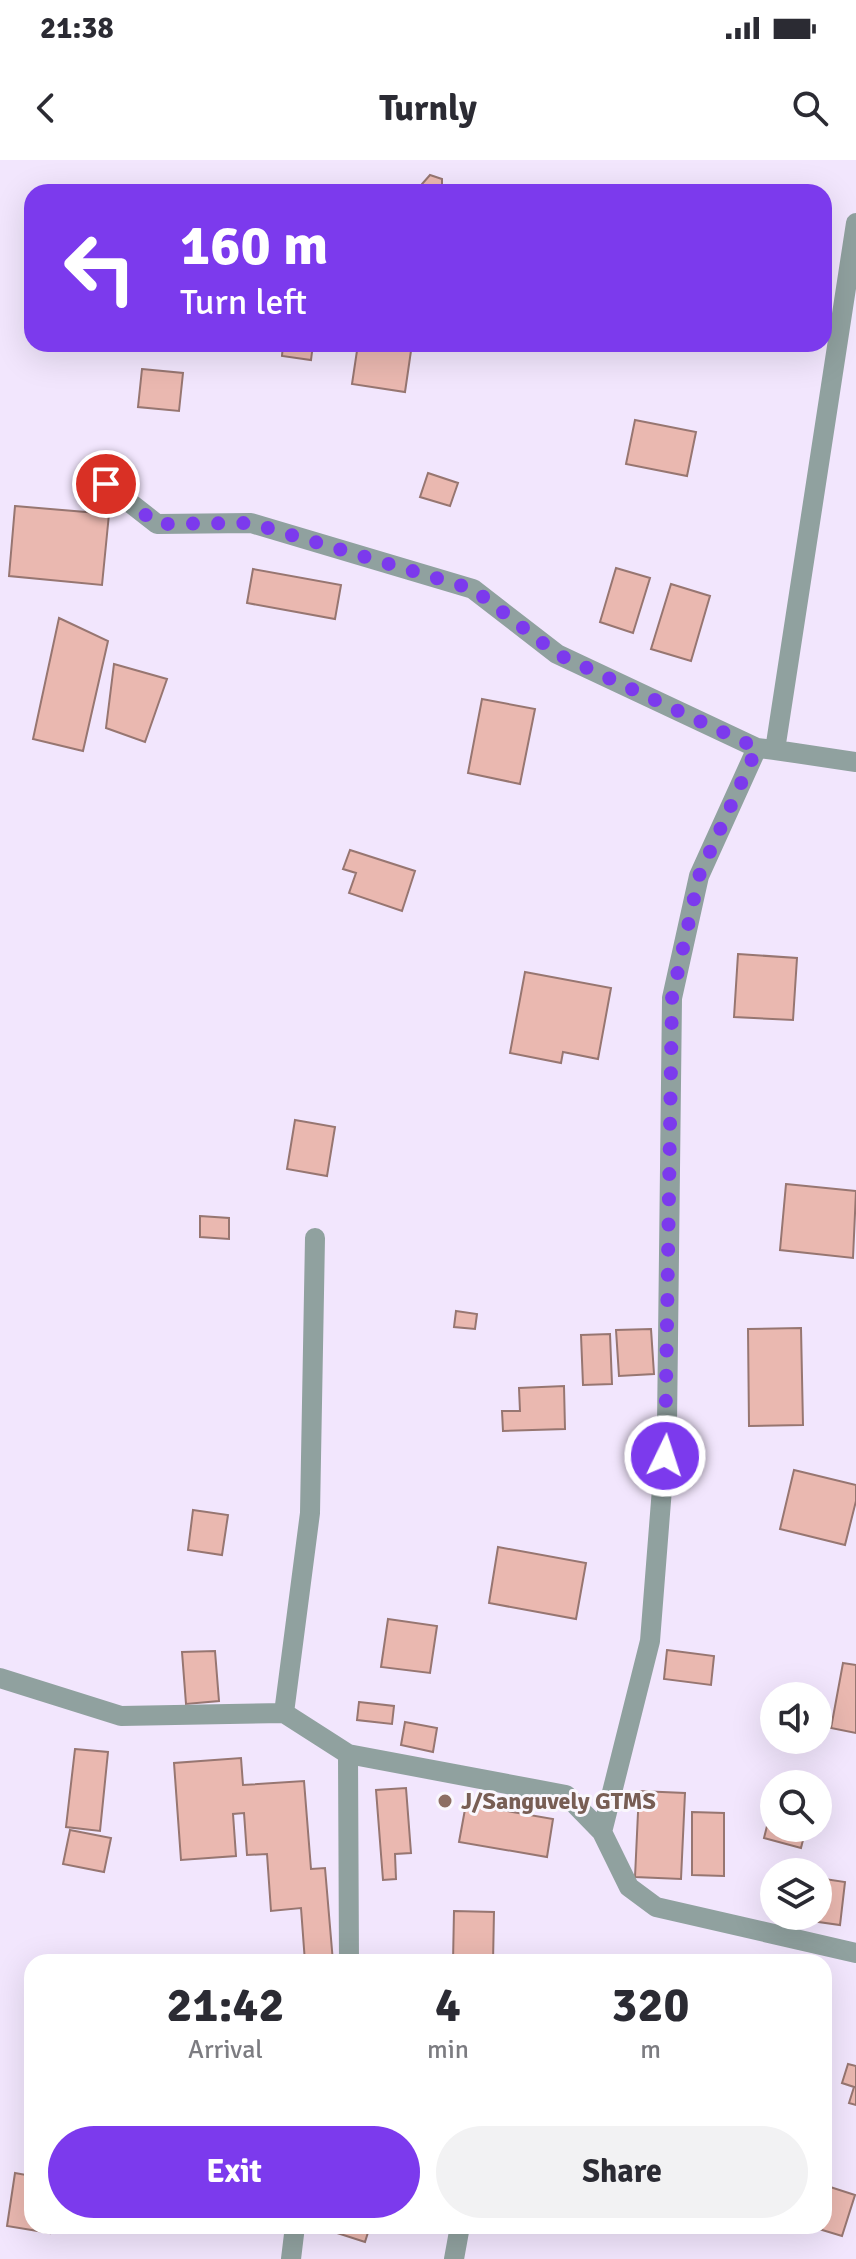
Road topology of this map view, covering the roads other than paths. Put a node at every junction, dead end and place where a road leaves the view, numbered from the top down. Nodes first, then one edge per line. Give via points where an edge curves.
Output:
1 (856, 223) edge
2 (106, 484) dead end
3 (766, 749) junction
4 (856, 762) edge
5 (315, 1238) dead end
6 (0, 1678) edge
7 (284, 1713) junction
8 (348, 1754) junction
9 (602, 1832) junction
10 (856, 1953) edge
11 (349, 1954) edge
12 (294, 2234) edge
13 (459, 2234) edge
14 (291, 2259) edge
15 (454, 2259) edge

1 - 3 street
2 - 3 street via 157,524 251,523 473,589 557,654
3 - 4 street
3 - 9 street via 699,876 672,998 667,1425 653,1610 650,1641
5 - 7 street via 310,1513
6 - 7 street via 121,1716
7 - 8 street
8 - 9 street via 566,1795
8 - 11 street
9 - 10 street via 629,1887 656,1907
12 - 14 street
13 - 15 street

